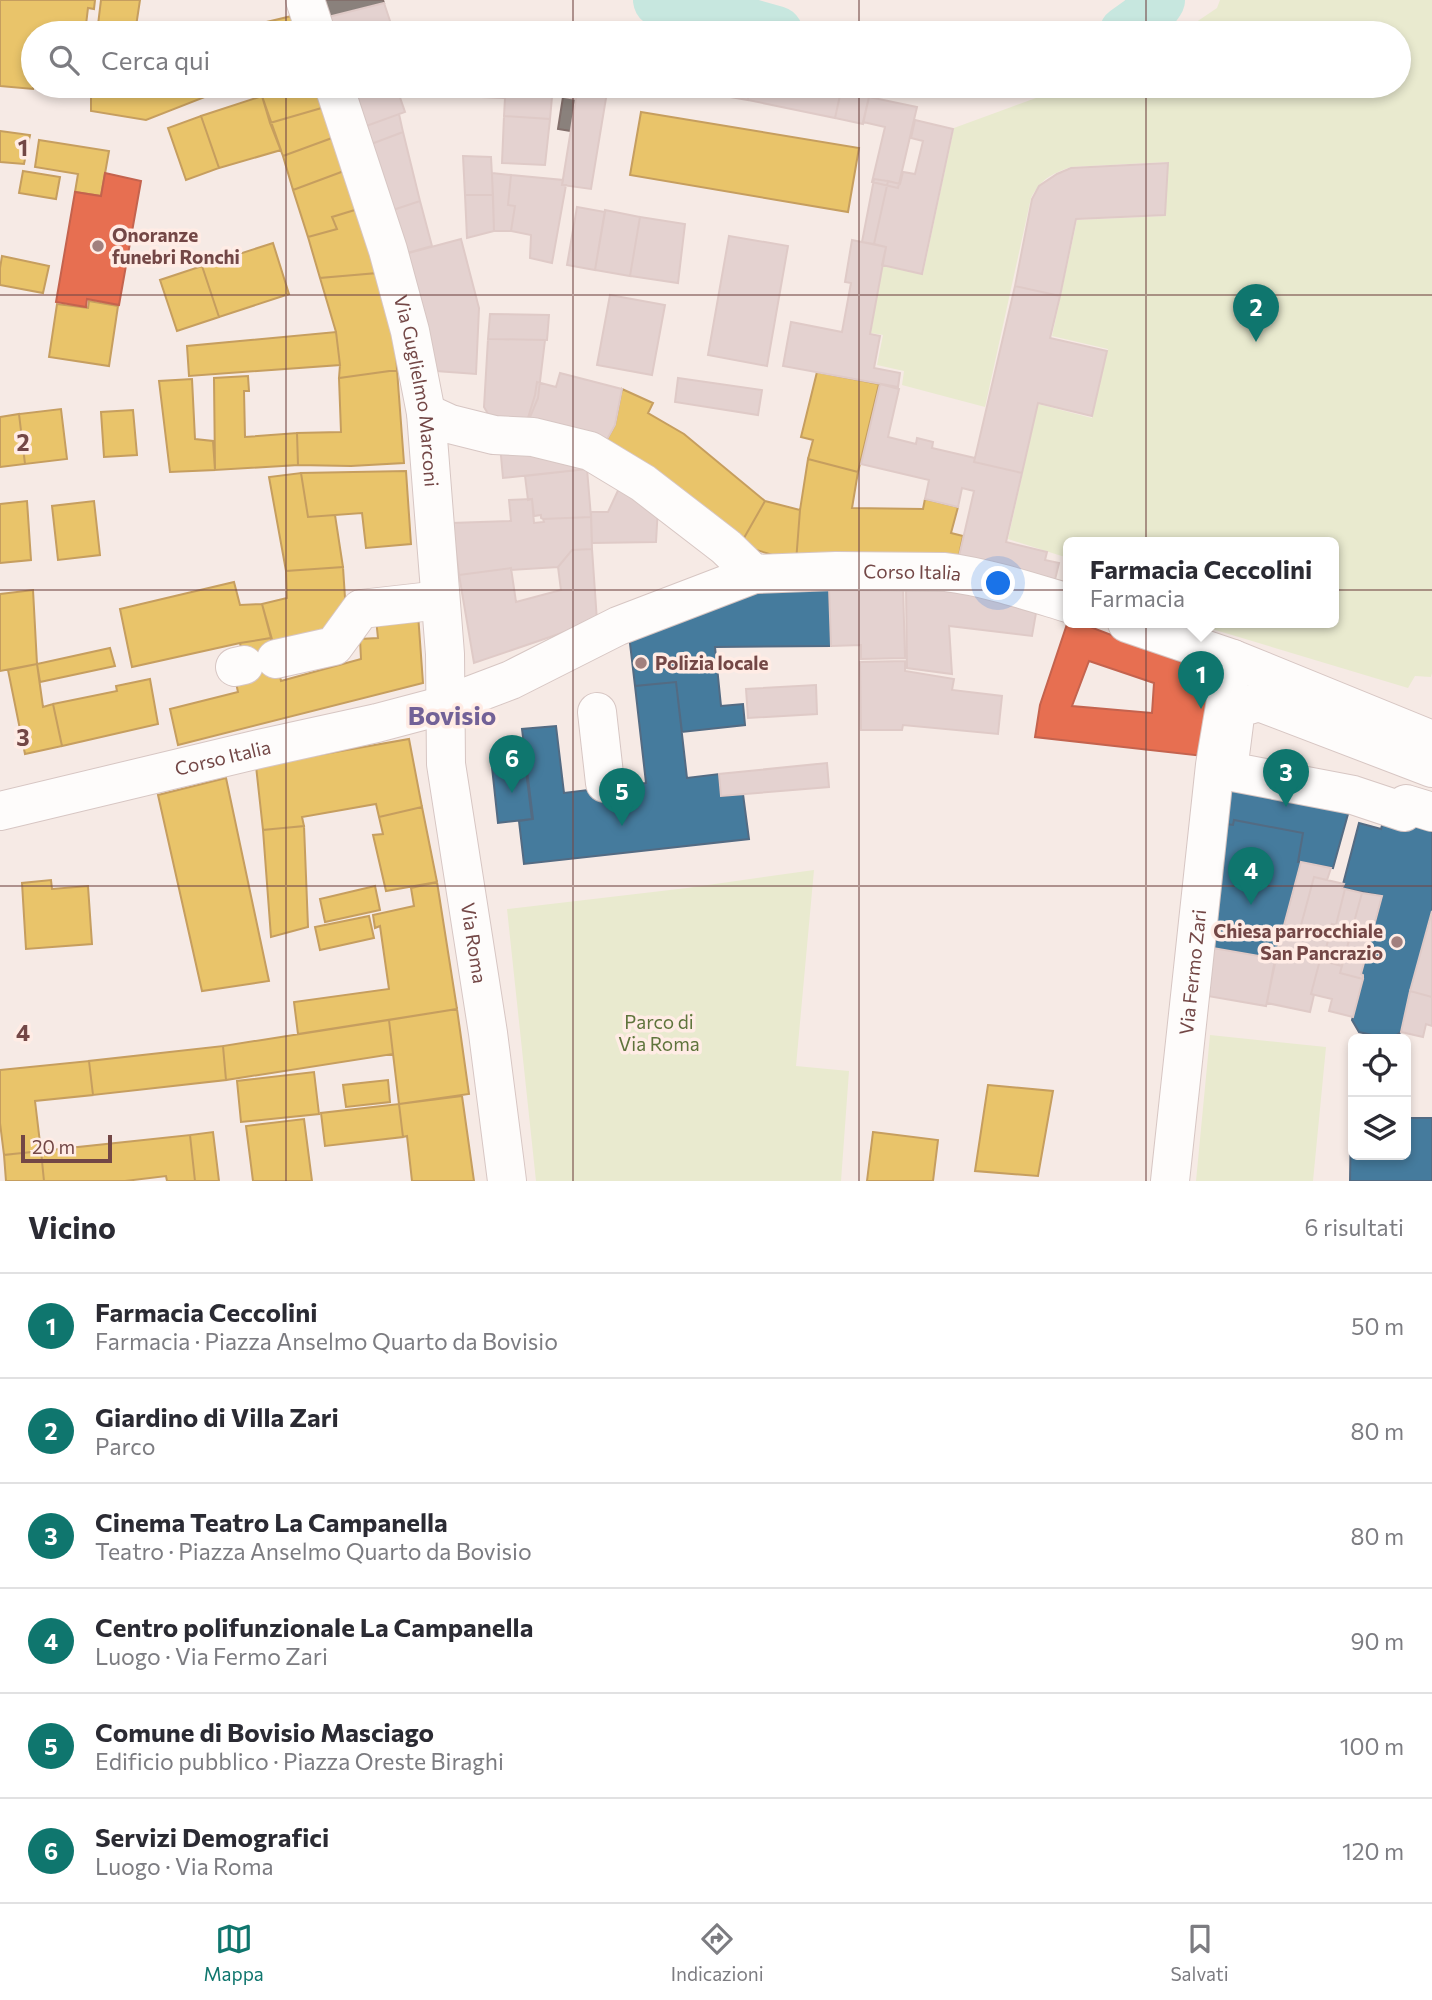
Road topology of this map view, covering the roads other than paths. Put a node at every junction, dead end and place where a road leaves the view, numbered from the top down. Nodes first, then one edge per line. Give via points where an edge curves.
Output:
1 (305, 0) edge
2 (312, 21) edge
3 (338, 98) edge
4 (426, 413) junction
5 (700, 527) junction
6 (754, 574) junction
7 (423, 602) dead end
8 (676, 602) junction
9 (1063, 602) edge
10 (1142, 628) edge
11 (1233, 659) junction
12 (252, 664) dead end
13 (445, 705) junction
14 (597, 712) dead end
15 (1432, 740) edge
16 (1432, 768) edge
17 (604, 783) dead end
18 (0, 811) edge
19 (1432, 812) edge
20 (507, 1181) edge
21 (1170, 1181) edge

1 - 2 street
3 - 4 street, Via Guglielmo Marconi via 411,331
4 - 5 street via 494,435 533,437 590,451 630,474
4 - 13 street, Via Guglielmo Marconi
5 - 6 street
5 - 8 street via 700,564
6 - 8 street, Corso Italia
6 - 9 street, Corso Italia via 945,572
7 - 12 street via 361,609 334,646
8 - 13 street, Corso Italia via 618,625 511,680
10 - 11 street
11 - 15 street
11 - 21 street, Via Fermo Zari via 1215,765
13 - 18 street, Corso Italia
13 - 20 street, Via Roma via 446,764
14 - 17 street
16 - 19 street via 1259,702 1242,707 1235,716 1228,771 1353,795 1404,812 1406,804

